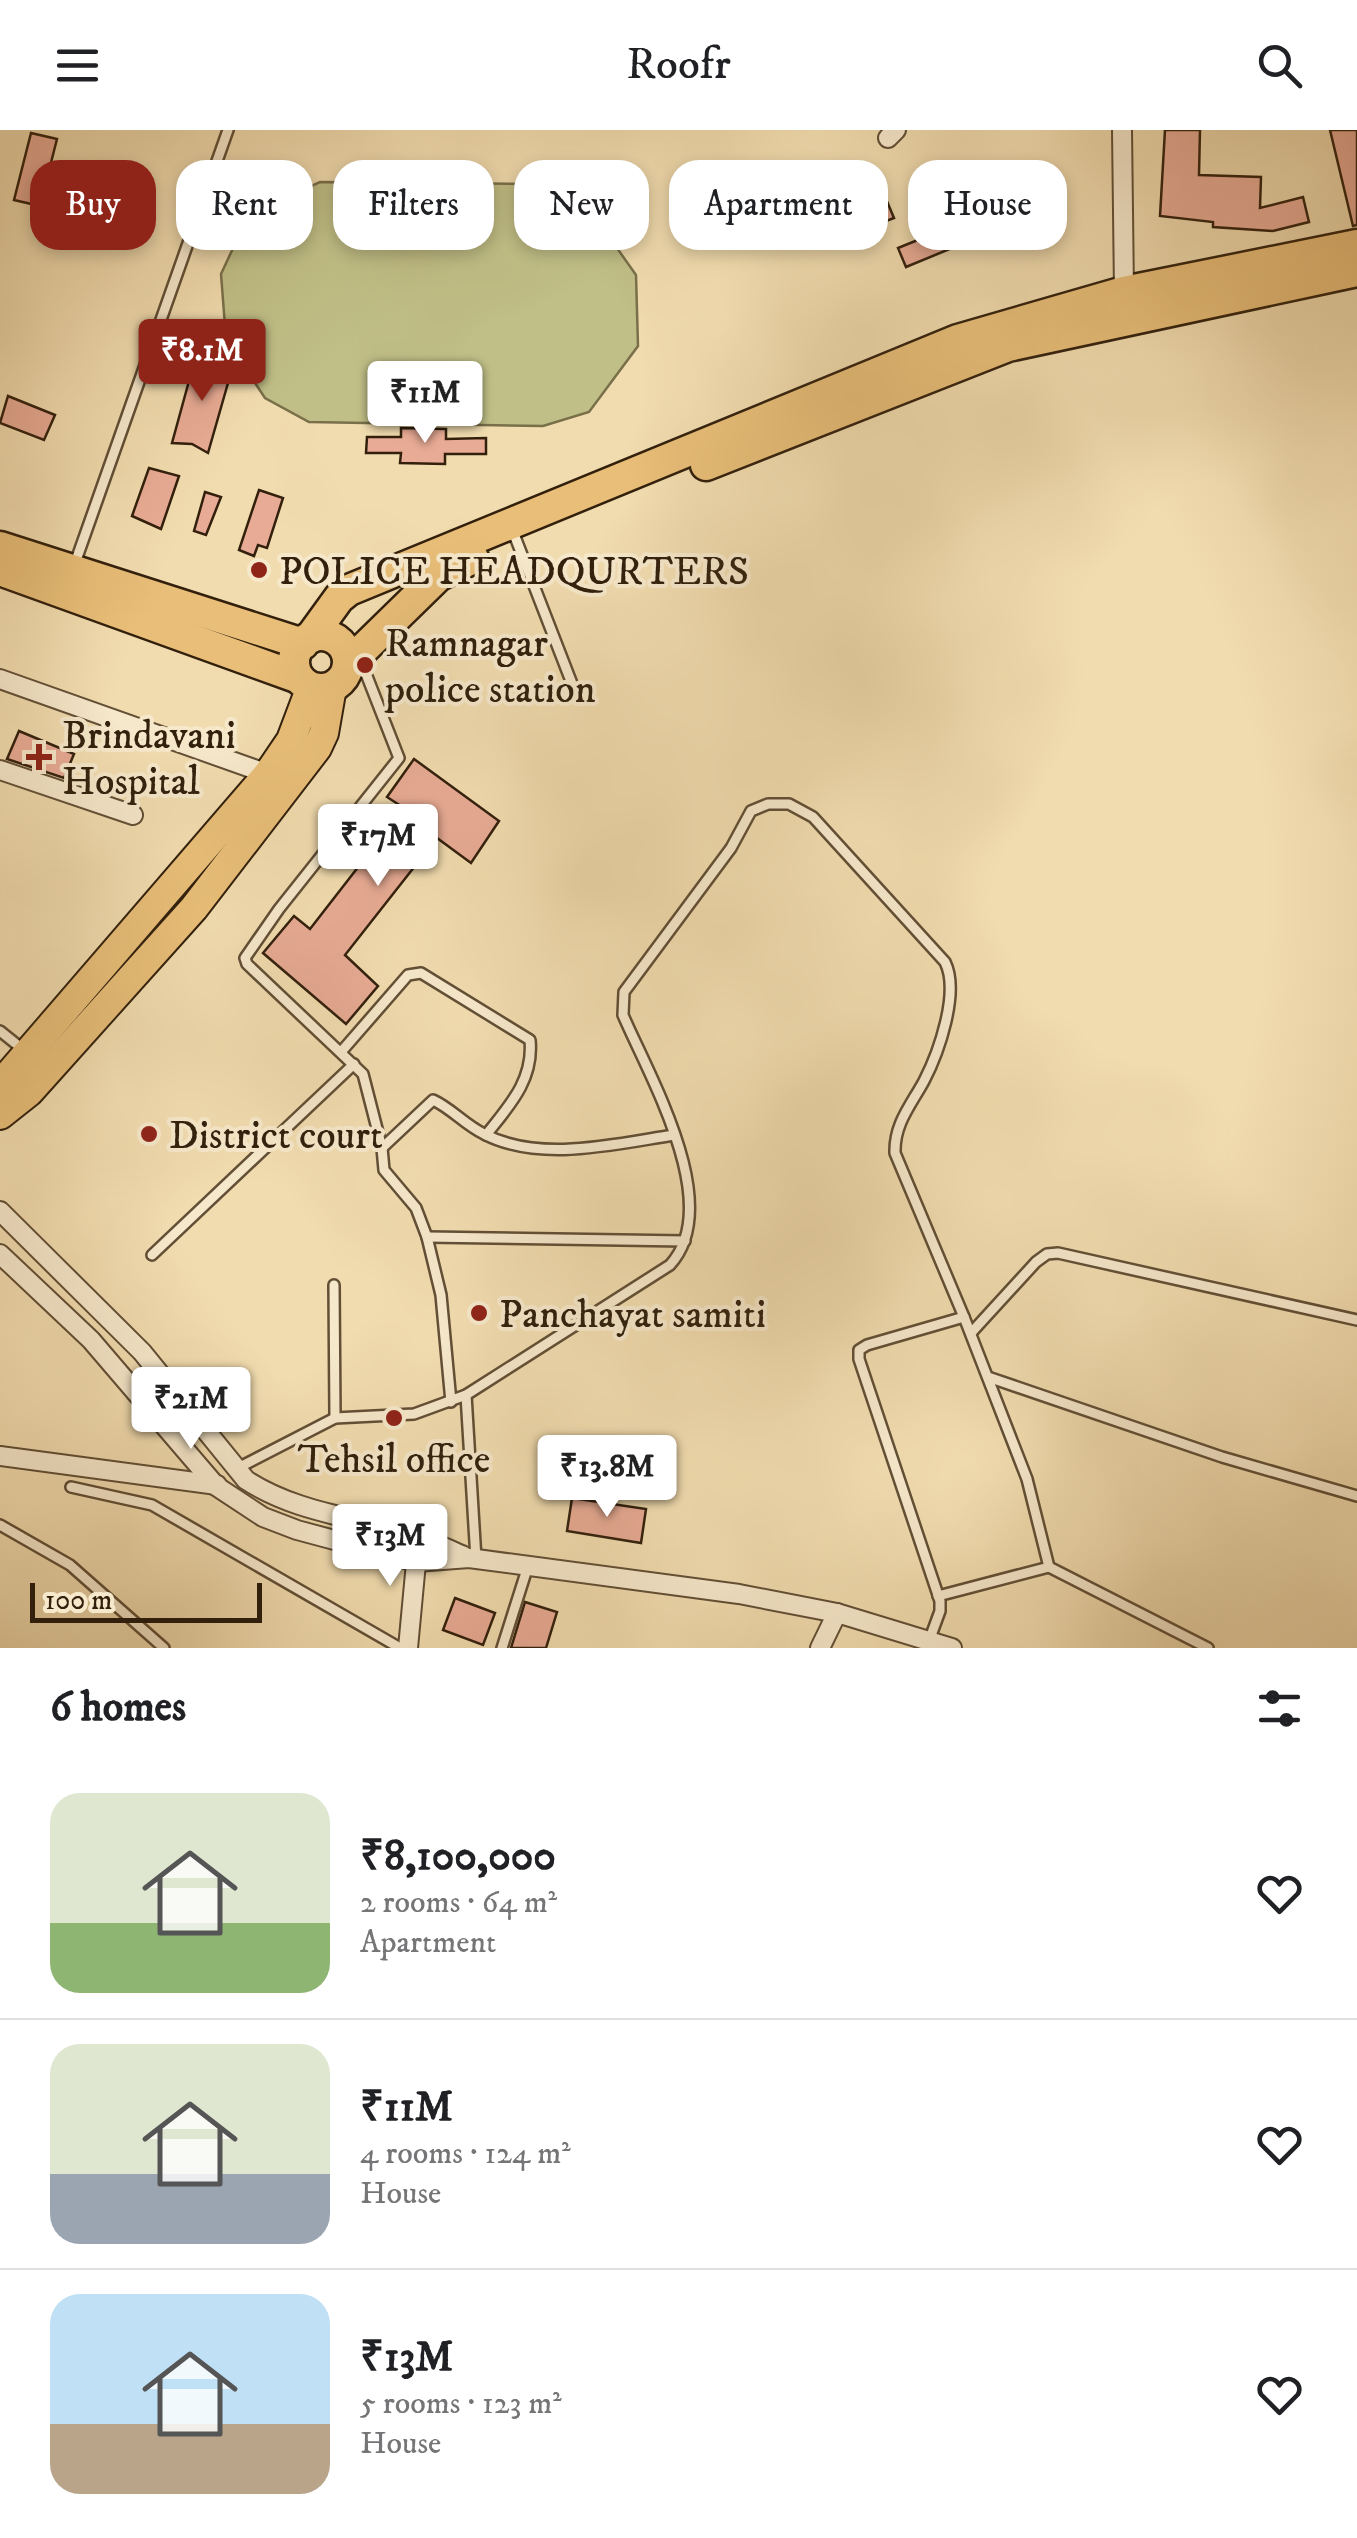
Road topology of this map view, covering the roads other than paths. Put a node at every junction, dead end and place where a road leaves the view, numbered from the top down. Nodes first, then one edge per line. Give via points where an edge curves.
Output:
1 (228, 130) edge
2 (1122, 130) edge
3 (1357, 245) edge
4 (1357, 271) edge
5 (1124, 292) junction
6 (513, 532) junction
7 (0, 547) edge
8 (0, 570) edge
9 (72, 571) junction
10 (306, 641) junction
11 (330, 674) junction
12 (0, 678) edge
13 (576, 694) dead end
14 (0, 770) edge
15 (268, 774) junction
16 (133, 816) dead end
17 (0, 1031) edge
18 (341, 1052) junction
19 (38, 1062) junction
20 (354, 1064) junction
21 (0, 1085) edge
22 (0, 1114) edge
23 (674, 1135) junction
24 (486, 1136) junction
25 (382, 1148) junction
26 (0, 1211) edge
27 (427, 1237) junction
28 (685, 1240) junction
29 (0, 1254) edge
30 (152, 1256) dead end
31 (334, 1285) dead end
32 (964, 1317) junction
33 (1357, 1320) edge
34 (971, 1333) junction
35 (988, 1377) junction
36 (466, 1395) junction
37 (451, 1402) junction
38 (335, 1418) junction
39 (0, 1456) edge
40 (236, 1469) junction
41 (71, 1486) dead end
42 (216, 1486) junction
43 (1357, 1496) edge
44 (0, 1526) edge
45 (419, 1537) junction
46 (472, 1559) junction
47 (416, 1562) junction
48 (528, 1566) junction
49 (1049, 1567) junction
50 (938, 1596) junction
51 (837, 1613) junction
52 (929, 1640) junction
53 (162, 1647) edge
54 (404, 1648) edge
55 (502, 1648) edge
56 (820, 1648) edge
57 (952, 1648) edge
58 (1208, 1648) edge

1 - 9 lane
2 - 5 street
3 - 5 highway
4 - 6 highway via 1023,342
5 - 6 highway via 958,340
6 - 10 highway via 348,590
6 - 11 highway via 447,570
6 - 13 lane
7 - 9 highway
8 - 11 highway
9 - 10 highway
10 - 11 highway via 294,661
10 - 11 highway via 333,638 346,651
11 - 15 main road
11 - 18 lane via 399,758 245,958
11 - 19 main road via 324,733 316,748 194,908
12 - 15 street
14 - 16 street
15 - 19 main road
17 - 19 lane
18 - 20 lane
18 - 24 lane via 408,976 421,973 530,1040 521,1089
19 - 21 main road
19 - 22 main road via 29,1092
20 - 25 lane via 363,1074
20 - 30 lane
23 - 24 lane via 558,1151
23 - 28 lane via 690,1191
23 - 32 lane via 623,1015 624,992 752,811 768,804 799,807 950,973 940,1040 896,1130 895,1152
24 - 25 lane via 432,1100
25 - 27 lane via 384,1170 416,1208
26 - 40 street via 142,1352
27 - 28 lane
27 - 37 lane via 441,1295
28 - 36 lane via 670,1264
29 - 42 street via 91,1340
31 - 38 lane
32 - 34 lane
32 - 50 lane via 859,1350
33 - 34 lane via 1058,1253 1036,1262
34 - 35 lane
35 - 43 lane
35 - 49 lane via 1027,1478
36 - 37 lane
36 - 46 lane
37 - 38 lane via 414,1414
38 - 40 lane
39 - 42 street
40 - 42 street
40 - 45 street via 267,1493 312,1511
41 - 54 lane via 152,1505
42 - 47 street via 251,1511 296,1530
44 - 53 lane via 70,1565
45 - 46 street
45 - 47 street
46 - 47 street
46 - 48 street
47 - 54 street
48 - 51 street
48 - 55 lane
49 - 50 lane
49 - 58 lane
50 - 52 lane
51 - 52 street
51 - 56 street
52 - 57 street

